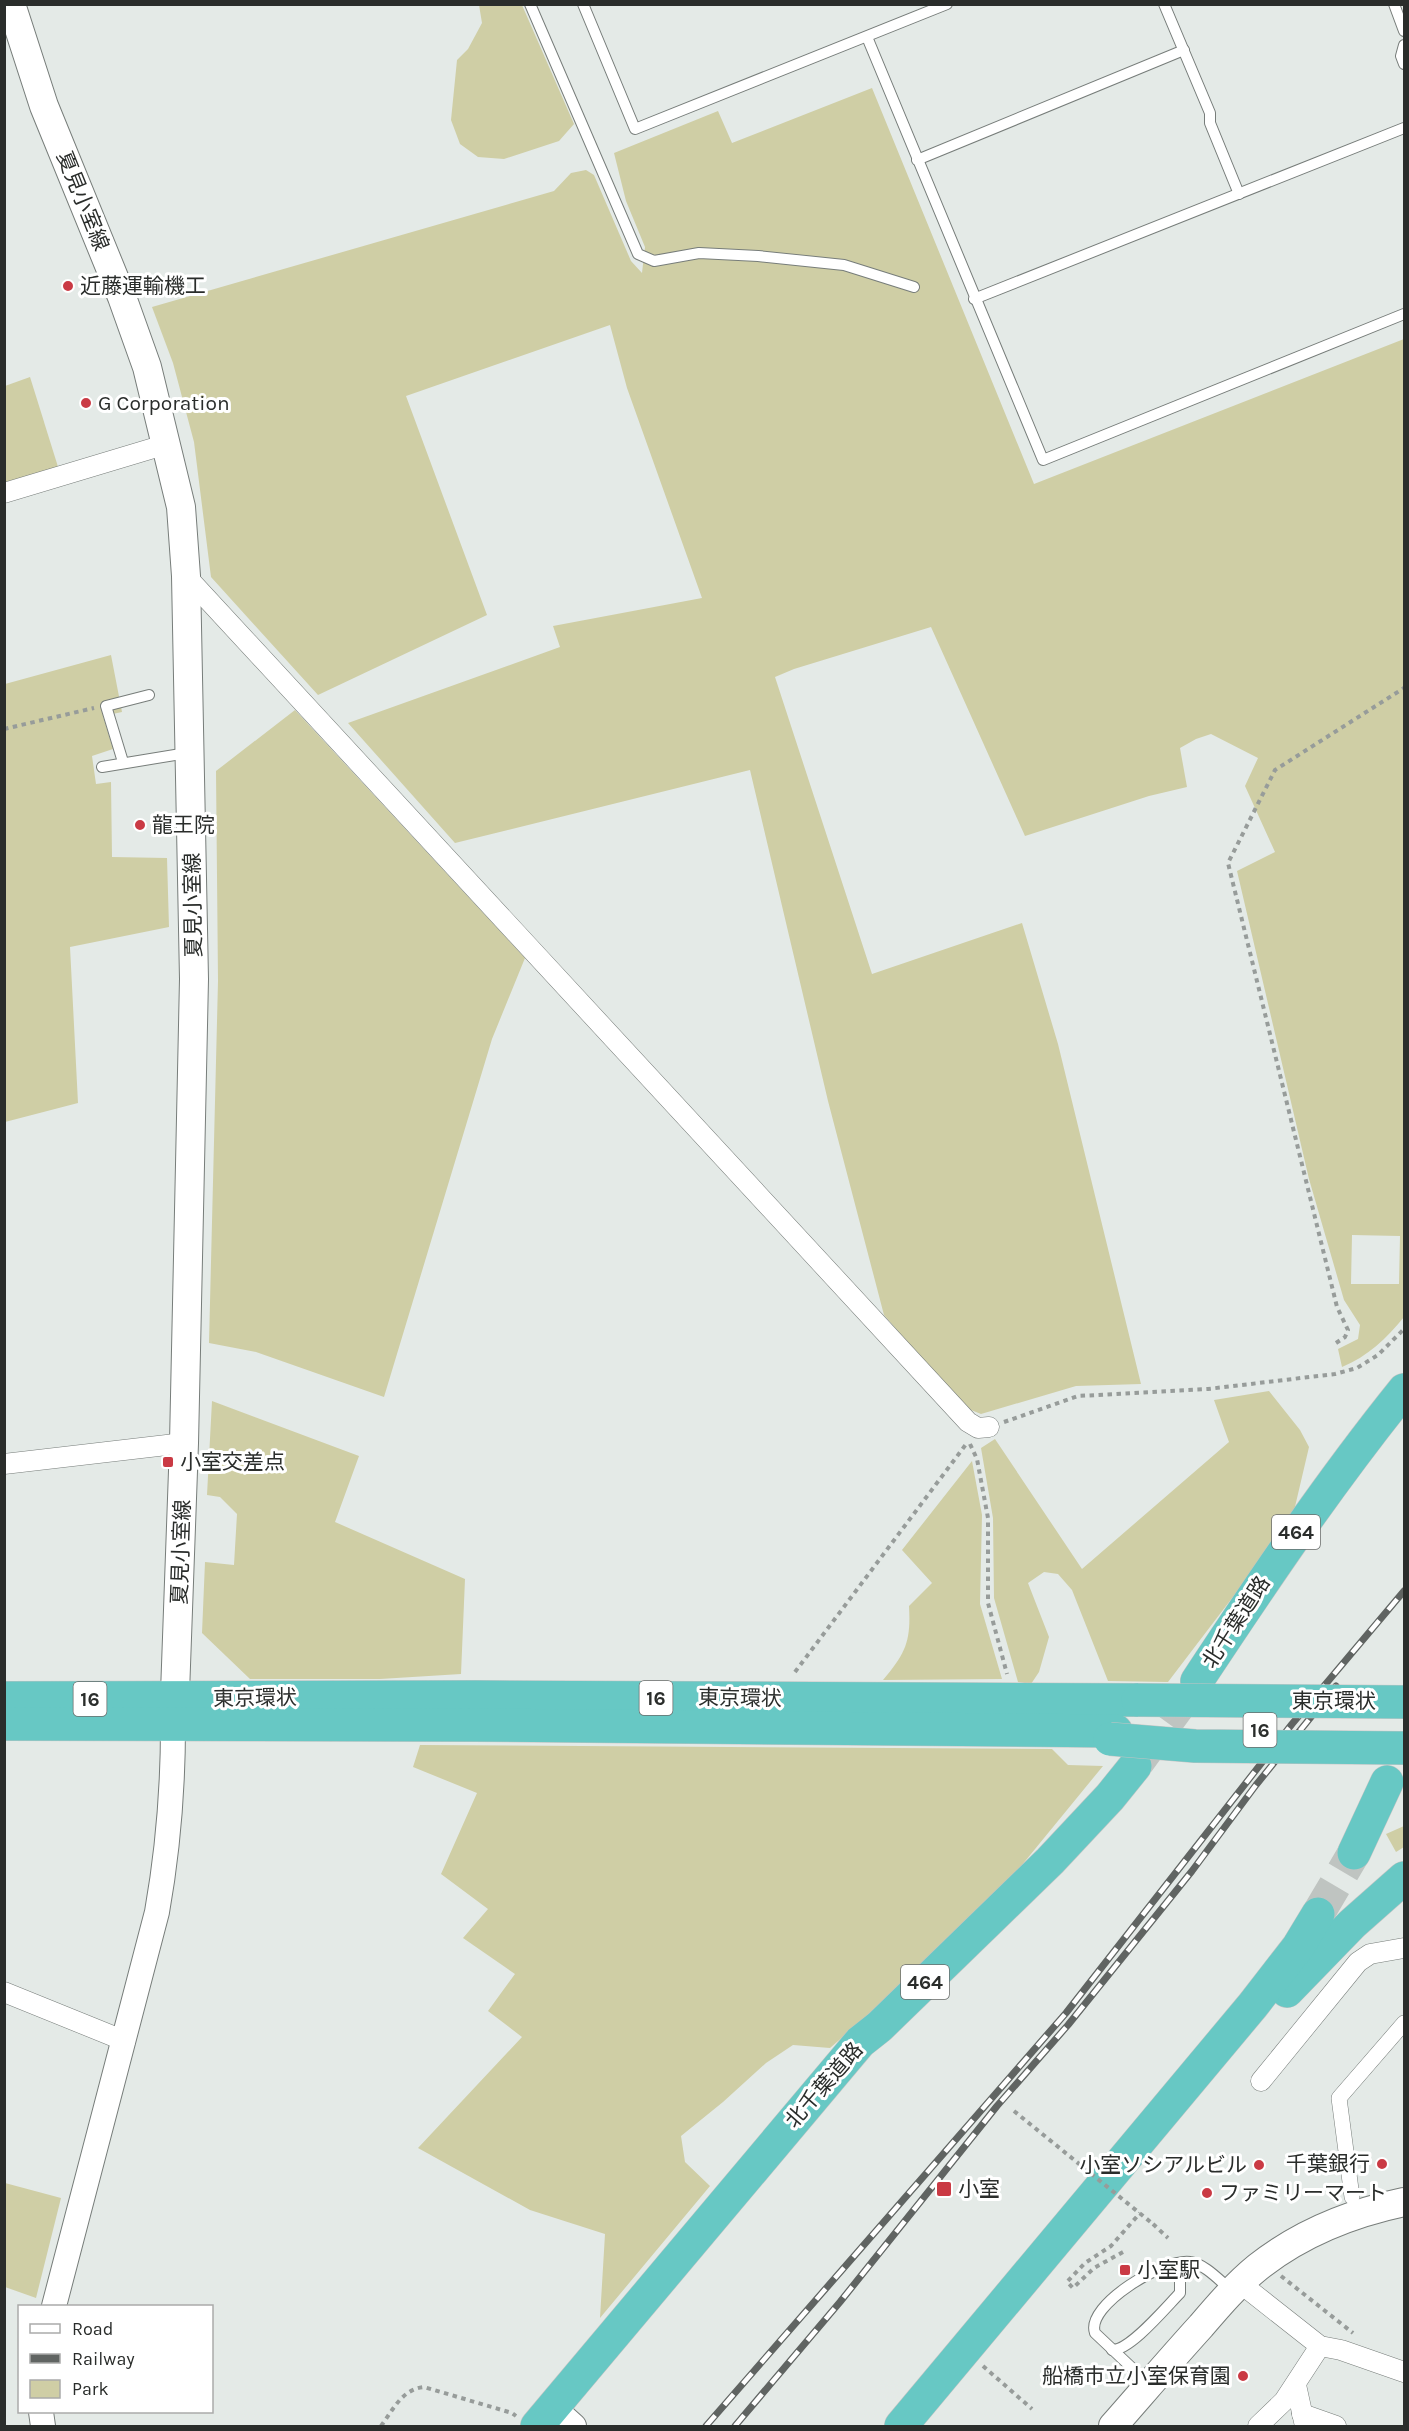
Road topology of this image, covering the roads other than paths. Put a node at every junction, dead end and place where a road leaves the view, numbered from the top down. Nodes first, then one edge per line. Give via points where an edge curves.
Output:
1 (11, 4) edge
2 (530, 4) edge
3 (583, 4) edge
4 (947, 4) edge
5 (1164, 4) edge
6 (1394, 4) edge
7 (1404, 31) edge
8 (867, 37) junction
9 (1404, 45) edge
10 (1184, 50) junction
11 (1404, 64) edge
12 (1404, 128) edge
13 (917, 160) junction
14 (1239, 194) junction
15 (914, 287) dead end
16 (974, 299) junction
17 (1404, 314) edge
18 (167, 444) junction
19 (4, 494) edge
20 (186, 576) junction
21 (148, 695) dead end
22 (190, 752) junction
23 (123, 762) junction
24 (102, 767) dead end
25 (1404, 1390) edge
26 (989, 1427) road end
27 (184, 1443) junction
28 (4, 1464) edge
29 (1197, 1681) tunnel mouth
30 (4, 1698) edge
31 (1404, 1702) edge
32 (174, 1712) junction
33 (4, 1725) edge
34 (1404, 1731) edge
35 (1113, 1735) junction
36 (1404, 1748) edge
37 (1135, 1766) tunnel mouth
38 (1387, 1782) dead end
39 (1354, 1853) tunnel mouth
40 (1404, 1878) edge
41 (1318, 1914) tunnel mouth
42 (1404, 1948) edge
43 (4, 1992) edge
44 (1404, 2023) edge
45 (125, 2041) junction
46 (1261, 2081) dead end
47 (1353, 2197) dead end
48 (1404, 2202) edge
49 (1081, 2211) junction
50 (1170, 2265) junction
51 (1236, 2287) junction
52 (55, 2305) edge
53 (1320, 2346) junction
54 (1112, 2350) junction
55 (1404, 2372) edge
56 (1149, 2384) junction
57 (1296, 2385) junction
58 (1304, 2420) edge
59 (547, 2421) edge
60 (901, 2427) edge
61 (1113, 2427) edge
62 (1258, 2427) edge
63 (1336, 2427) edge

1 - 18 main road, 夏見小室線 via 44,106 122,297 147,368
2 - 15 lane via 638,254 654,261 699,253 844,265
3 - 8 lane via 635,129
4 - 8 lane
5 - 10 lane
6 - 7 lane
8 - 13 lane
9 - 11 lane
10 - 13 lane
10 - 14 lane
12 - 14 lane
13 - 16 lane
14 - 16 lane
16 - 17 lane via 1043,460
18 - 19 street
18 - 20 main road, 夏見小室線 via 181,507
20 - 22 main road, 夏見小室線
20 - 26 street via 968,1422 978,1428
21 - 23 lane via 106,706
22 - 23 lane
22 - 27 main road, 夏見小室線 via 195,979
23 - 24 lane
25 - 29 highway, 北千葉道路 / 464 via 1294,1534
27 - 28 street
27 - 32 main road, 夏見小室線
30 - 32 highway, 東京環状 / 16
31 - 32 highway, 東京環状 / 16, bridge via 500,1697
32 - 33 highway, 東京環状 / 16
32 - 35 highway, 東京環状 / 16
32 - 45 street via 166,1862
34 - 35 highway, 東京環状 / 16
35 - 36 highway, bridge via 1194,1746
37 - 59 highway, 北千葉道路 / 464 via 1050,1861 860,2042
38 - 39 highway
40 - 49 highway via 1317,1960
41 - 49 highway via 1253,2005
42 - 46 street via 1370,1954 1358,1962
43 - 45 street
44 - 47 street via 1339,2098
45 - 52 street
48 - 51 main road via 1375,2208 1307,2235 1276,2253
49 - 60 highway
50 - 51 lane via 1195,2263
50 - 54 lane via 1180,2278 1180,2293 1128,2345
50 - 54 lane via 1134,2283 1100,2309 1093,2328
51 - 53 street
51 - 56 main road
53 - 55 street via 1341,2349
53 - 57 street
54 - 56 lane
56 - 61 main road
57 - 58 street
57 - 62 street
58 - 63 street

